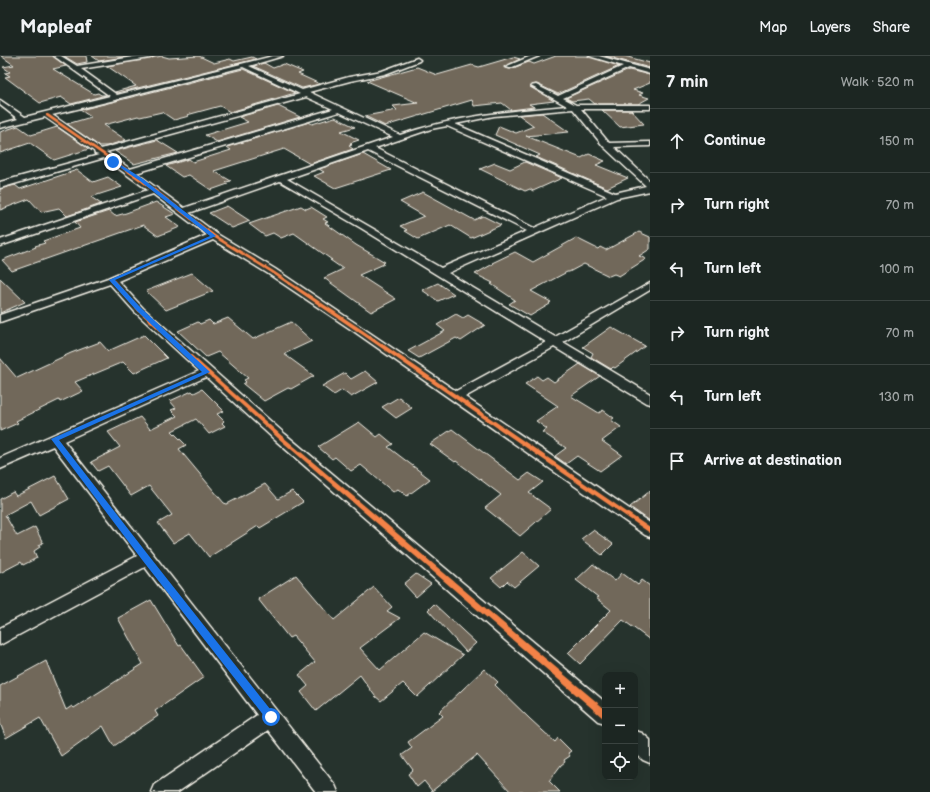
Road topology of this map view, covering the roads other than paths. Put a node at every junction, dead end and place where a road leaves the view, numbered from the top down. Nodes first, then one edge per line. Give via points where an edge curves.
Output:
1 (57, 56) edge
2 (150, 56) edge
3 (280, 56) edge
4 (536, 56) edge
5 (592, 56) edge
6 (417, 60) dead end
7 (243, 65) junction
8 (629, 66) junction
9 (508, 67) dead end
10 (76, 68) junction
11 (650, 72) edge
12 (534, 86) dead end
13 (305, 93) junction
14 (117, 98) junction
15 (558, 98) junction
16 (0, 102) edge
17 (575, 107) junction
18 (650, 107) edge
19 (339, 110) junction
20 (47, 115) junction
21 (24, 120) junction
22 (447, 123) junction
23 (0, 126) edge
24 (399, 137) junction
25 (650, 144) edge
26 (606, 145) junction
27 (369, 148) junction
28 (101, 154) junction
29 (129, 172) junction
30 (282, 179) junction
31 (0, 185) edge
32 (650, 187) edge
33 (153, 191) junction
34 (614, 196) junction
35 (182, 212) junction
36 (534, 232) junction
37 (214, 236) junction
38 (0, 243) edge
39 (439, 273) junction
40 (112, 280) junction
41 (647, 291) edge
42 (0, 319) edge
43 (555, 342) junction
44 (207, 372) junction
45 (455, 397) junction
46 (650, 400) edge
47 (55, 439) junction
48 (0, 464) edge
49 (650, 531) edge
50 (146, 559) junction
51 (0, 637) edge
52 (602, 711) edge
53 (271, 717) junction
54 (638, 743) edge
55 (650, 753) edge
56 (160, 792) edge
57 (328, 792) edge

1 - 10 street
2 - 10 street
3 - 7 street
4 - 9 street
5 - 8 street
6 - 13 street via 383,73
7 - 13 street
7 - 14 street
8 - 11 street
8 - 15 street
10 - 14 street
12 - 15 street
13 - 19 street
13 - 28 street
14 - 20 street
15 - 17 street
16 - 21 street
17 - 18 street
17 - 22 street via 494,114
17 - 26 street
19 - 24 street
19 - 29 street
20 - 21 street
20 - 28 street
21 - 23 street
22 - 24 street
22 - 34 street
24 - 27 street
25 - 26 street
26 - 32 street
27 - 30 street
27 - 36 street
28 - 29 street
28 - 31 street
29 - 33 street
30 - 35 street
30 - 39 street
32 - 34 street
33 - 35 street
33 - 38 street
34 - 36 street
35 - 37 street
36 - 39 street
37 - 40 street
37 - 45 street via 271,271
39 - 43 street
40 - 42 street
40 - 44 street via 139,310
41 - 43 street
43 - 45 street
43 - 46 street
44 - 47 street
44 - 52 street
45 - 49 street
47 - 48 street
47 - 50 street
50 - 51 street
50 - 53 street
53 - 56 street
53 - 57 street
54 - 55 street

